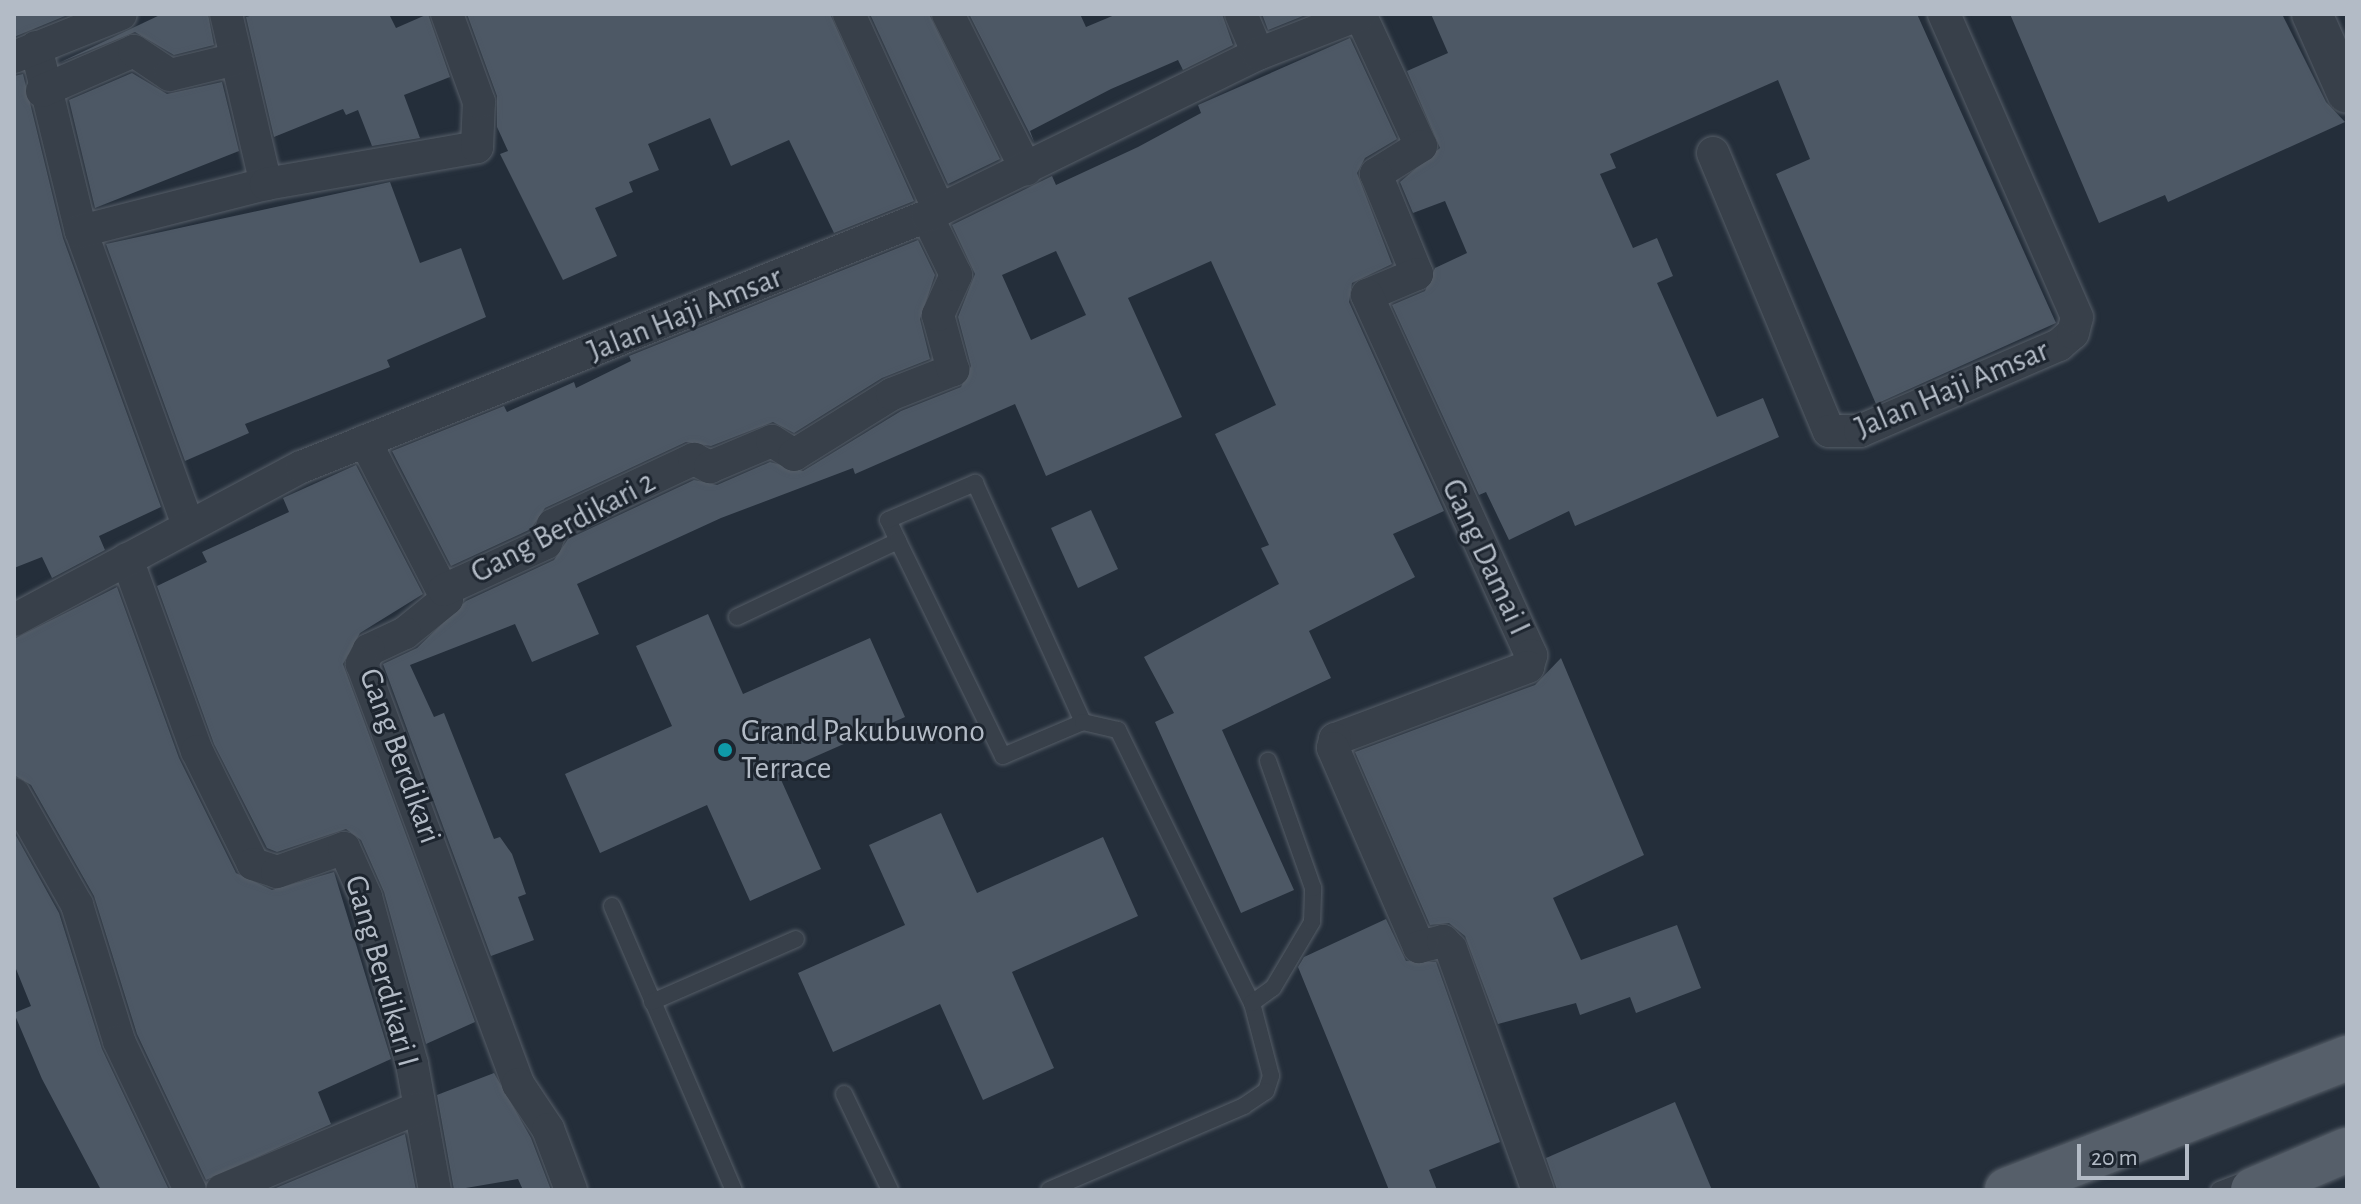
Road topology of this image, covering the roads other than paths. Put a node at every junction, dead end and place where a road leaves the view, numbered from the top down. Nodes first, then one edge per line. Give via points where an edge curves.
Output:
1 (121, 14) edge
2 (226, 14) edge
3 (447, 14) edge
4 (849, 14) edge
5 (948, 14) edge
6 (1241, 14) edge
7 (1360, 14) edge
8 (1944, 14) edge
9 (2312, 14) edge
10 (25, 52) edge
11 (1258, 54) junction
12 (236, 59) junction
13 (42, 91) junction
14 (2347, 93) edge
15 (1713, 153) dead end
16 (1026, 169) junction
17 (266, 184) junction
18 (933, 213) junction
19 (81, 231) junction
20 (365, 441) junction
21 (188, 525) junction
22 (898, 541) junction
23 (127, 559) junction
24 (444, 590) junction
25 (737, 617) dead end
26 (14, 620) edge
27 (1083, 722) junction
28 (1268, 761) dead end
29 (14, 794) edge
30 (612, 906) dead end
31 (796, 939) dead end
32 (652, 1002) junction
33 (1252, 1003) junction
34 (2347, 1058) edge
35 (2347, 1070) edge
36 (844, 1094) dead end
37 (418, 1108) junction
38 (2347, 1139) edge
39 (2347, 1150) edge
40 (2082, 1182) dead end
41 (190, 1190) edge
42 (222, 1190) edge
43 (435, 1190) edge
44 (571, 1190) edge
45 (734, 1190) edge
46 (890, 1190) edge
47 (1049, 1190) edge
48 (1538, 1190) edge
49 (2007, 1190) edge
50 (2219, 1190) edge
51 (2253, 1190) edge

1 - 10 street
2 - 12 street
3 - 17 street via 479,102 477,147
4 - 18 street
5 - 16 street
6 - 11 street
7 - 11 street, Jalan Haji Amsar
7 - 48 street, Gang Damai I via 1421,146 1376,174 1417,274 1367,295 1531,655 1528,667 1335,739 1333,748 1419,947 1443,941 1451,949
8 - 15 street, Jalan Haji Amsar via 2077,317 2073,333 2059,345 1860,431 1829,431
9 - 14 street
10 - 13 street
11 - 16 street, Jalan Haji Amsar
12 - 13 street via 170,75 134,51
12 - 17 street
13 - 19 street
16 - 18 street, Jalan Haji Amsar
17 - 19 street
18 - 20 street, Jalan Haji Amsar
18 - 24 street, Gang Berdikari 2 via 956,275 938,315 953,370 892,394 794,455 772,441 710,467 694,459 553,525 546,543
19 - 21 street
20 - 21 street, Jalan Haji Amsar
20 - 24 street
21 - 23 street, Jalan Haji Amsar
22 - 25 lane
22 - 27 lane via 1003,756
22 - 27 lane via 888,520 975,483
23 - 26 street, Jalan Haji Amsar
23 - 37 street, Gang Berdikari I via 197,751 253,864 277,872 344,848 370,911
24 - 44 street, Gang Berdikari via 444,603 369,650 362,664 499,1028
27 - 33 lane via 1118,730
28 - 33 lane via 1313,888 1312,922 1273,988
29 - 41 street via 77,905 114,1030
30 - 32 lane
31 - 32 lane
32 - 45 lane
33 - 47 lane via 1271,1076 1266,1091
34 - 49 main road
35 - 40 lane
36 - 46 lane
37 - 42 street
37 - 43 street, Gang Berdikari I
38 - 50 lane
39 - 51 main road

